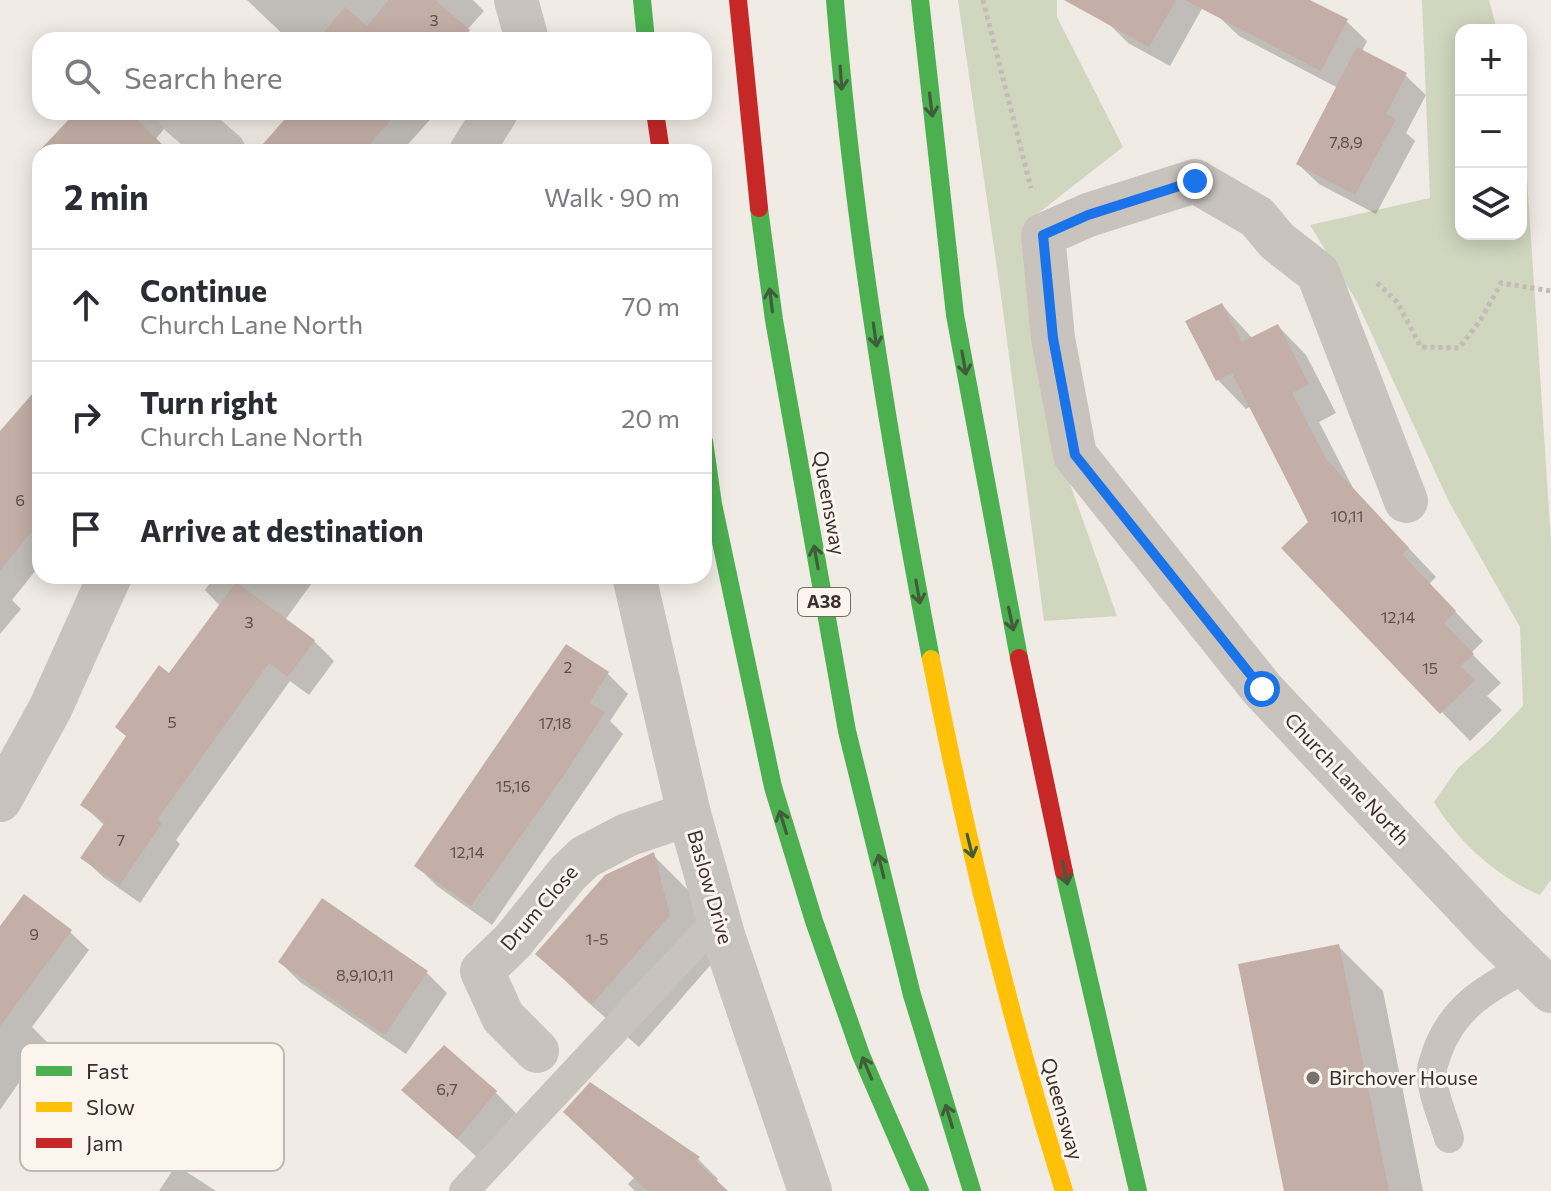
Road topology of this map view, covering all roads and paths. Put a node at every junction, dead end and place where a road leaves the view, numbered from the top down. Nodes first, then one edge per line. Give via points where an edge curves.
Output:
1 (516, 0) edge
2 (642, 0) edge
3 (738, 0) edge
4 (835, 0) edge
5 (920, 0) edge
6 (983, 0) edge
7 (525, 32) edge
8 (645, 32) edge
9 (187, 120) edge
10 (491, 120) edge
11 (656, 120) edge
12 (215, 144) edge
13 (476, 144) edge
14 (660, 144) edge
15 (1043, 235) junction
16 (1368, 274) dead end
17 (1551, 291) edge
18 (712, 497) edge
19 (1406, 501) dead end
20 (106, 584) edge
21 (636, 584) edge
22 (0, 800) edge
23 (689, 814) junction
24 (719, 918) junction
25 (1538, 979) edge
26 (537, 1051) dead end
27 (1449, 1138) dead end
28 (464, 1191) edge
29 (810, 1191) edge
30 (920, 1191) edge
31 (972, 1191) edge
32 (1064, 1191) edge
33 (1138, 1191) edge

1 - 7 street
2 - 8 highway
31 -> 3 highway, Queensway / A38 via 912,995 847,731 774,320
4 -> 32 highway, Queensway via 843,113 923,622 1002,975
5 -> 33 highway via 955,315 998,556 1048,804
6 - 15 path
9 - 12 street
10 - 13 street
11 - 14 highway
15 - 19 street via 1195,181 1257,217 1277,241 1318,273
15 - 25 street, Church Lane North via 1053,338 1075,455 1262,689
16 - 17 path via 1397,302 1421,347 1459,348 1501,283
30 -> 18 highway via 861,1055 773,787
20 - 22 street via 50,709
21 - 23 street, Baslow Drive
23 - 24 street, Baslow Drive
23 - 26 street, Drum Close via 627,835 585,857 513,941 470,964 503,1017
24 - 28 lane
24 - 29 street, Baslow Drive
25 - 27 lane via 1496,984 1464,1008 1445,1031 1432,1068

